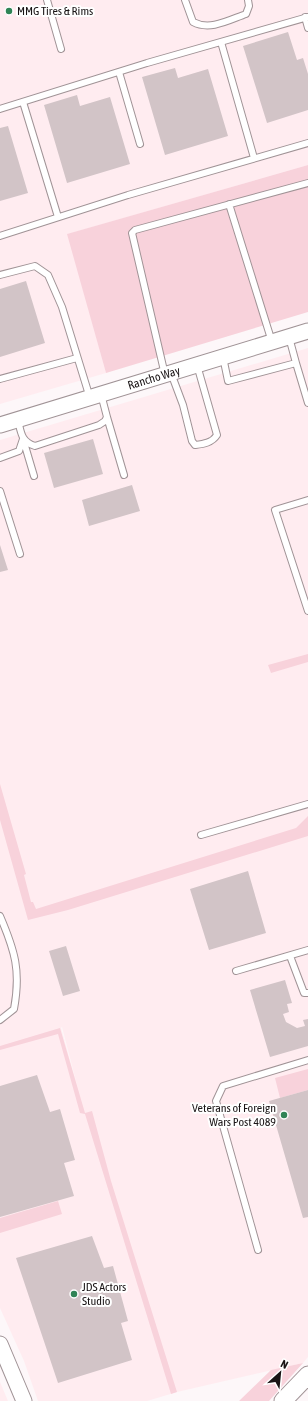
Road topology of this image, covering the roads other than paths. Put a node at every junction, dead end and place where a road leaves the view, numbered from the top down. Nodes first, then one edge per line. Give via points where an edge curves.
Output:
1 (47, 0) edge
2 (185, 0) edge
3 (248, 0) edge
4 (307, 17) edge
5 (308, 28) edge
6 (221, 42) junction
7 (61, 49) dead end
8 (119, 72) junction
9 (23, 102) junction
10 (0, 109) edge
11 (308, 143) edge
12 (140, 144) dead end
13 (254, 158) junction
14 (308, 183) edge
15 (229, 204) junction
16 (58, 217) junction
17 (0, 236) edge
18 (0, 275) edge
19 (308, 331) edge
20 (288, 337) junction
21 (272, 342) junction
22 (223, 357) junction
23 (77, 358) junction
24 (296, 363) junction
25 (197, 365) junction
26 (168, 374) junction
27 (0, 379) edge
28 (95, 396) junction
29 (308, 403) edge
30 (107, 417) junction
31 (18, 419) junction
32 (0, 425) edge
33 (23, 439) junction
34 (0, 458) edge
35 (124, 475) dead end
36 (34, 476) dead end
37 (0, 491) edge
38 (308, 500) edge
39 (20, 554) dead end
40 (308, 611) edge
41 (308, 804) edge
42 (201, 835) dead end
43 (0, 916) edge
44 (308, 950) edge
45 (290, 956) junction
46 (236, 971) dead end
47 (308, 993) edge
48 (0, 1020) edge
49 (308, 1060) edge
50 (258, 1250) dead end
51 (0, 1344) edge
52 (308, 1376) edge
53 (24, 1401) edge
54 (283, 1401) edge

1 - 7 lane
2 - 3 lane via 193,22 200,26 212,26 246,14
4 - 5 lane
4 - 6 lane
6 - 8 lane
6 - 13 lane
8 - 9 lane
8 - 12 lane
9 - 10 lane
9 - 16 lane
11 - 13 lane
13 - 16 lane
14 - 15 lane
15 - 21 lane
15 - 26 lane via 135,230 132,233
16 - 17 lane
18 - 23 lane via 35,266 48,275 62,307
19 - 20 street, Rancho Way
20 - 21 street, Rancho Way
20 - 24 lane
21 - 22 street, Rancho Way
22 - 24 lane via 228,381
22 - 25 street, Rancho Way
23 - 27 lane
23 - 28 lane
24 - 29 lane
25 - 26 street, Rancho Way
25 - 26 lane via 217,435 206,443 195,445 192,442 181,399
26 - 28 street, Rancho Way
28 - 30 lane
28 - 31 street, Rancho Way
30 - 33 lane via 99,425 35,446
30 - 35 lane
31 - 32 street, Rancho Way
31 - 33 lane
33 - 34 lane via 19,451
33 - 36 lane
37 - 39 lane
38 - 40 lane via 275,510
41 - 42 lane
43 - 48 lane via 10,940 18,976 14,1009
44 - 45 lane
45 - 46 lane
45 - 47 lane via 304,993
49 - 50 lane via 223,1086 216,1101
51 - 53 street
52 - 54 main road

